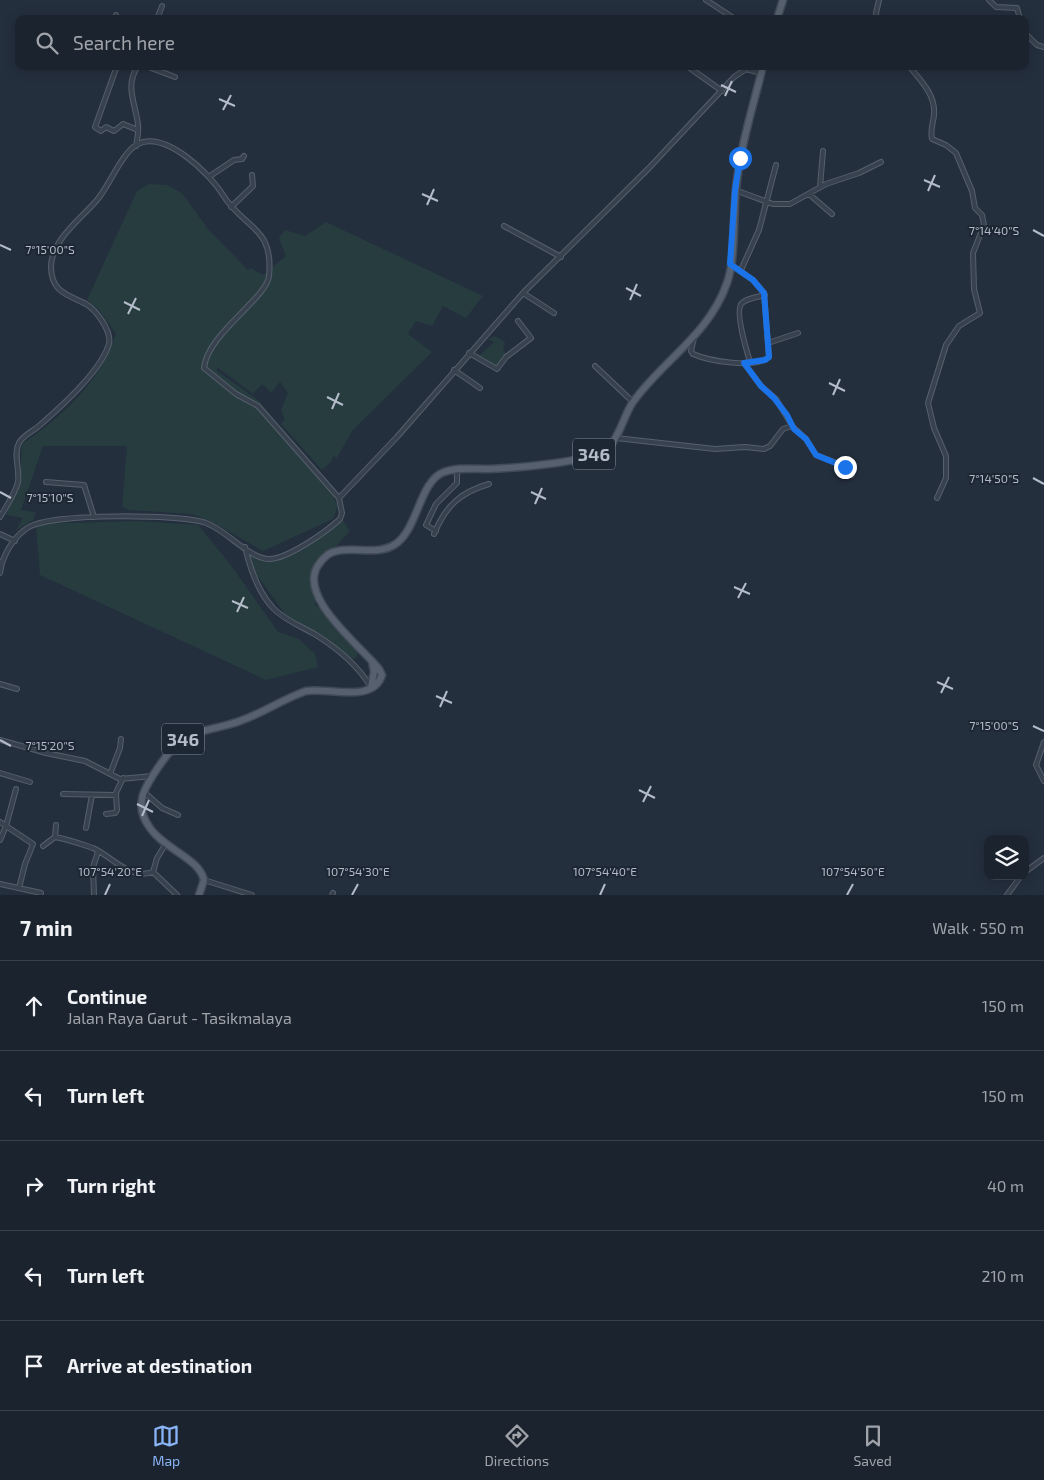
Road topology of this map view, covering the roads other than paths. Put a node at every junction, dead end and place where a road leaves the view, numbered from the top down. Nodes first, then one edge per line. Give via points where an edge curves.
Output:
1 (706, 0) edge
2 (783, 0) edge
3 (879, 0) edge
4 (989, 0) edge
5 (162, 6) dead end
6 (159, 15) edge
7 (730, 15) edge
8 (778, 15) edge
9 (876, 15) edge
10 (1019, 15) edge
11 (1029, 37) edge
12 (1044, 47) edge
13 (117, 70) edge
14 (136, 70) edge
15 (158, 70) edge
16 (693, 70) edge
17 (762, 70) edge
18 (912, 70) edge
19 (175, 76) dead end
20 (722, 91) junction
21 (138, 130) junction
22 (136, 146) junction
23 (823, 151) dead end
24 (244, 156) dead end
25 (881, 162) dead end
26 (776, 165) dead end
27 (252, 175) dead end
28 (210, 176) junction
29 (820, 187) junction
30 (735, 190) junction
31 (809, 194) junction
32 (766, 202) junction
33 (230, 207) junction
34 (832, 214) dead end
35 (504, 226) dead end
36 (560, 257) junction
37 (730, 264) junction
38 (741, 270) junction
39 (523, 293) junction
40 (765, 295) junction
41 (554, 314) dead end
42 (518, 321) dead end
43 (798, 334) dead end
44 (694, 336) junction
45 (768, 343) junction
46 (469, 353) junction
47 (750, 362) junction
48 (744, 363) junction
49 (594, 366) dead end
50 (454, 370) junction
51 (480, 388) dead end
52 (633, 402) junction
53 (792, 426) junction
54 (616, 438) junction
55 (457, 469) junction
56 (852, 475) dead end
57 (46, 482) dead end
58 (489, 484) dead end
59 (339, 498) junction
60 (937, 498) dead end
61 (0, 518) edge
62 (94, 518) junction
63 (0, 534) edge
64 (15, 540) junction
65 (245, 547) junction
66 (1, 563) edge
67 (0, 572) edge
68 (0, 684) edge
69 (371, 687) junction
70 (17, 689) dead end
71 (121, 739) dead end
72 (0, 740) edge
73 (1044, 742) edge
74 (0, 773) edge
75 (110, 774) junction
76 (154, 776) junction
77 (124, 778) junction
78 (1044, 781) edge
79 (30, 782) dead end
80 (16, 789) dead end
81 (144, 792) junction
82 (63, 794) dead end
83 (116, 794) junction
84 (92, 795) junction
85 (106, 814) dead end
86 (178, 815) dead end
87 (0, 822) edge
88 (56, 825) dead end
89 (6, 826) junction
90 (86, 828) dead end
91 (54, 837) junction
92 (0, 840) edge
93 (165, 845) junction
94 (43, 846) dead end
95 (98, 852) junction
96 (1044, 858) edge
97 (1029, 869) edge
98 (153, 872) junction
99 (204, 880) junction
100 (1018, 880) edge
101 (0, 884) edge
102 (18, 888) junction
103 (42, 893) dead end
104 (244, 894) edge
105 (94, 895) edge
106 (177, 895) edge
107 (199, 895) edge
108 (252, 895) edge
109 (1007, 895) edge

1 - 7 street
2 - 8 main road
3 - 9 street
4 - 10 street via 996,7 1018,8
5 - 6 street
11 - 12 street
13 - 21 street via 95,128 100,131 106,127 114,131 123,124
14 - 21 street via 131,92
15 - 19 street
16 - 20 street
17 - 20 street via 743,70
17 - 30 main road, 346
18 - 60 street via 933,99 932,139 956,153 984,225 973,253 974,289 980,314 959,326 946,345 928,403 946,456 946,478
20 - 36 street
21 - 22 street
22 - 28 street via 154,143 172,149
22 - 61 street via 98,199 61,240 51,267 58,290 88,306 104,325 109,336 108,345 81,385 21,440 17,448 17,484
23 - 29 street
24 - 28 street
25 - 29 street
26 - 32 street
27 - 33 street via 253,186
28 - 33 street
29 - 31 street
30 - 32 street
30 - 37 main road, 346
31 - 32 street via 790,204
31 - 34 street
32 - 38 street via 760,230
33 - 59 street via 264,237 269,279 220,336 204,368 236,394 258,406
35 - 36 street
36 - 39 street
37 - 38 street
37 - 44 main road, 346 via 722,296
38 - 40 street
39 - 41 street
39 - 46 street
40 - 45 street
40 - 47 street via 742,303 740,307
42 - 46 street via 531,338 496,369
43 - 45 street
44 - 48 street via 691,351 694,355 721,362
44 - 52 main road, 346
45 - 47 street via 768,359
46 - 50 street
47 - 48 street
48 - 53 street via 761,386 776,399
49 - 52 street
50 - 51 street
50 - 59 street
52 - 54 main road, 346
53 - 54 street via 781,431 770,446 764,448 714,449
53 - 56 street via 816,455 842,465
54 - 55 main road, 346 via 603,451 567,460 506,468
55 - 58 street via 457,483 436,504 426,525 435,533 440,519 457,499 466,492
55 - 69 main road, 346 via 445,471 433,479 409,527 396,544 381,549 338,550 316,567 314,582 317,596 342,630 372,661
57 - 62 street via 84,485
59 - 65 street via 340,518 296,549 264,559
62 - 64 street via 36,524
62 - 65 street via 194,520 217,529
63 - 64 street
64 - 66 street
65 - 69 street via 250,568 272,607 335,648 358,669
66 - 67 street
68 - 70 street
69 - 76 main road, 346 via 353,693 324,689 306,691 242,720 189,736 173,746
71 - 75 street
72 - 75 street via 85,761
73 - 78 street via 1036,765
74 - 79 street
75 - 77 street
76 - 77 street
76 - 81 main road, 346
77 - 83 street
80 - 89 street
81 - 86 street via 162,808
81 - 93 main road via 143,816
82 - 84 street
83 - 84 street
83 - 85 street via 117,810
84 - 90 street
87 - 89 street
88 - 91 street
89 - 92 street
89 - 102 street via 33,844
91 - 94 street
91 - 95 street
93 - 98 street
93 - 99 main road via 195,864
95 - 98 street via 129,871
95 - 105 street via 93,867
96 - 97 street
98 - 106 street
99 - 104 street
99 - 107 main road
100 - 109 street
101 - 102 street
102 - 103 street
104 - 108 street

